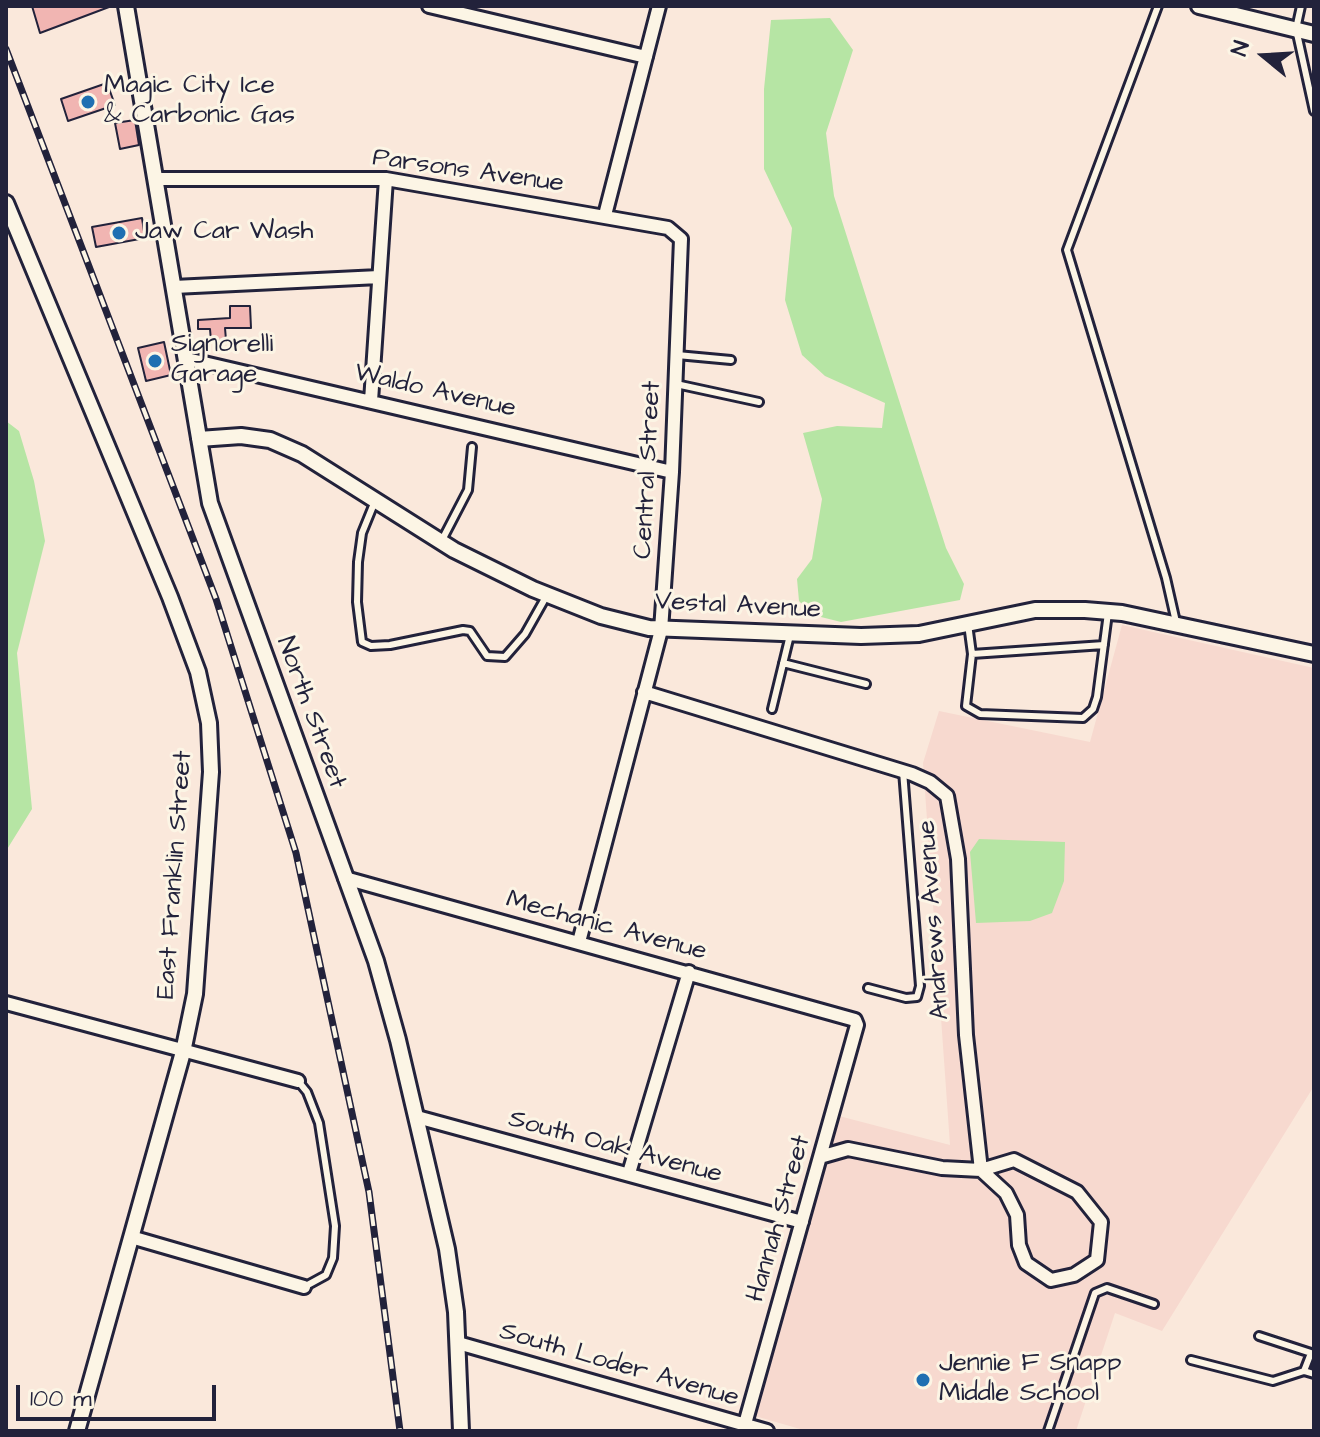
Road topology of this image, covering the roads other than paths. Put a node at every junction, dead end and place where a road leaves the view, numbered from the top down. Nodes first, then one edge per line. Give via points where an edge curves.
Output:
1 (126, 6) edge
2 (429, 6) edge
3 (659, 6) edge
4 (1158, 6) edge
5 (1199, 6) edge
6 (1301, 6) edge
7 (1296, 29) junction
8 (1314, 34) edge
9 (646, 57) junction
10 (1314, 111) edge
11 (156, 179) junction
12 (386, 179) junction
13 (6, 203) edge
14 (605, 215) junction
15 (676, 231) joint
16 (21, 233) junction
17 (6, 239) edge
18 (379, 277) junction
19 (174, 287) junction
20 (677, 355) junction
21 (187, 359) junction
22 (731, 360) dead end
23 (676, 384) junction
24 (371, 401) junction
25 (759, 402) dead end
26 (199, 439) junction
27 (472, 447) dead end
28 (672, 472) junction
29 (375, 501) junction
30 (441, 542) junction
31 (547, 595) junction
32 (1108, 611) junction
33 (968, 624) junction
34 (1177, 625) junction
35 (661, 630) junction
36 (790, 635) junction
37 (1104, 645) junction
38 (972, 654) junction
39 (1314, 654) edge
40 (783, 663) junction
41 (866, 684) dead end
42 (644, 692) junction
43 (772, 709) dead end
44 (903, 771) junction
45 (345, 878) junction
46 (579, 942) junction
47 (689, 972) junction
48 (868, 988) dead end
49 (6, 1003) edge
50 (855, 1020) joint
51 (183, 1052) junction
52 (298, 1081) joint
53 (417, 1117) junction
54 (820, 1157) junction
55 (981, 1170) junction
56 (629, 1173) junction
57 (802, 1222) junction
58 (131, 1237) junction
59 (304, 1287) joint
60 (1154, 1304) dead end
61 (1259, 1336) dead end
62 (458, 1343) junction
63 (1191, 1360) dead end
64 (1304, 1371) junction
65 (1314, 1374) edge
66 (744, 1428) edge
67 (77, 1431) edge
68 (461, 1431) edge
69 (767, 1431) edge
70 (1048, 1431) edge

1 - 11 street, North Street
2 - 9 street
3 - 9 street
4 - 34 lane via 1067,250
5 - 7 street
6 - 7 lane
7 - 8 street
7 - 10 lane
9 - 14 street
11 - 12 street, Parsons Avenue
11 - 19 street, North Street
12 - 14 street, Parsons Avenue
12 - 18 street
13 - 16 street, East Franklin Street
14 - 15 street, Parsons Avenue
15 - 20 street, Central Street via 681,239
16 - 17 street
16 - 51 street, East Franklin Street via 170,597 198,672 209,723 200,952
18 - 19 street
18 - 24 street
19 - 21 street, North Street
20 - 22 lane
20 - 23 street, Central Street
21 - 24 street, Waldo Avenue
21 - 26 street, North Street
23 - 25 lane
23 - 28 street, Central Street
24 - 28 street, Waldo Avenue
26 - 29 street, Vestal Avenue via 270,440
26 - 45 street, North Street via 216,523
27 - 30 lane via 468,490
28 - 35 street, Central Street
29 - 30 street, Vestal Avenue
29 - 31 lane via 358,562 362,642 390,645 463,630 470,631 487,656 505,657
30 - 31 street, Vestal Avenue
31 - 35 street, Vestal Avenue via 601,616
32 - 33 street, Vestal Avenue via 1035,610
32 - 34 street, Vestal Avenue
32 - 37 lane
33 - 36 street, Vestal Avenue via 919,634
33 - 38 lane
34 - 39 street, Vestal Avenue
35 - 36 street, Vestal Avenue
35 - 42 street, Central Street
36 - 40 lane
37 - 38 lane
37 - 38 lane via 1097,697 1083,718 980,714 966,706
40 - 41 lane
40 - 43 lane
42 - 44 street, Andrews Avenue
42 - 46 street, Central Street
44 - 48 lane via 920,986 917,997 906,998
44 - 55 street, Andrews Avenue via 947,796 952,821
45 - 46 street, Mechanic Avenue
45 - 53 street, North Street via 376,961
46 - 47 street, Mechanic Avenue
47 - 50 street, Mechanic Avenue
47 - 56 street
49 - 51 street
50 - 54 street, Hannah Street
51 - 52 street
51 - 58 street, East Franklin Street
52 - 59 lane via 319,1123 335,1226 326,1275
53 - 56 street, South Oak Avenue
53 - 62 street, North Street via 447,1249
54 - 55 street via 848,1149 942,1168
54 - 57 street, Hannah Street
55 - 55 street via 1006,1193 1017,1215 1026,1263 1051,1280 1074,1275 1097,1260 1101,1222 1077,1192 1014,1160
56 - 57 street, South Oak Avenue
57 - 66 street, Hannah Street
58 - 59 street
58 - 67 street, East Franklin Street
60 - 70 lane via 1107,1288 1095,1293
61 - 64 lane via 1311,1353
62 - 66 street, South Loder Avenue
62 - 68 street, North Street
63 - 64 lane via 1273,1381
64 - 65 lane
66 - 69 street, South Loder Avenue

